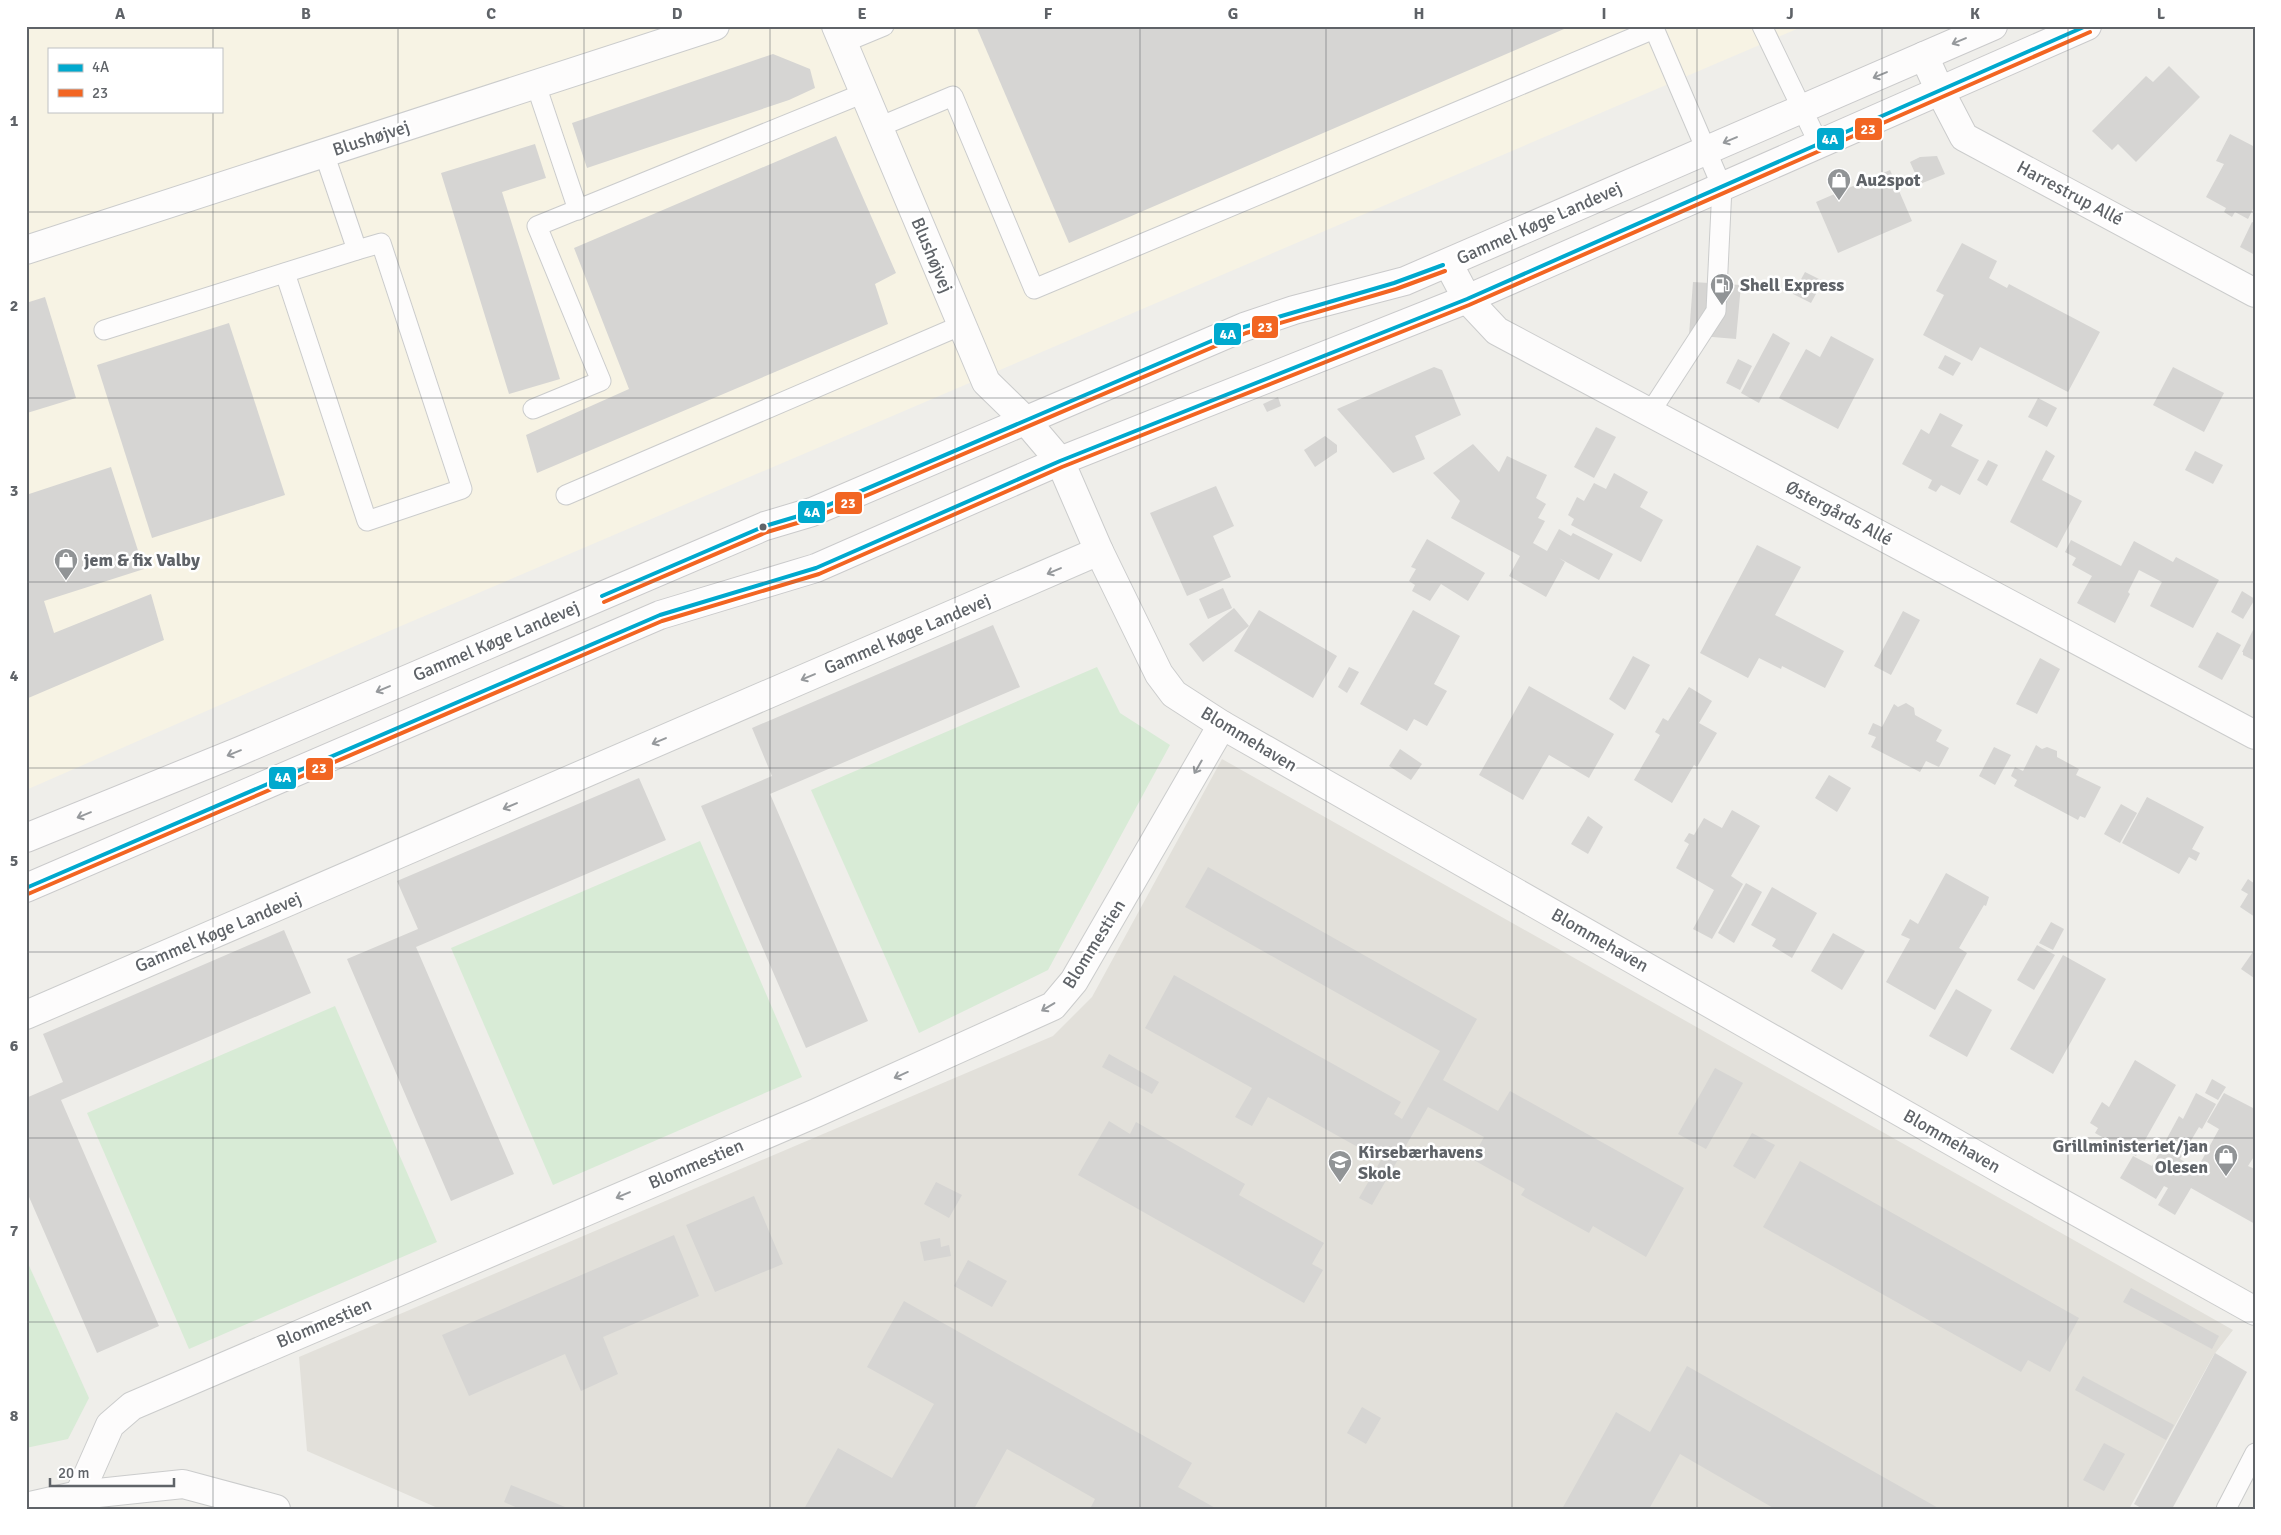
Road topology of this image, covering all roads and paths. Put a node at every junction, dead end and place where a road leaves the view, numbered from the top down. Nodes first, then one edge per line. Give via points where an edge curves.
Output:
1 (716, 26) edge
2 (884, 26) edge
3 (1762, 26) edge
4 (1994, 26) edge
5 (2087, 26) edge
6 (1654, 28) edge
7 (840, 35) edge
8 (1924, 56) junction
9 (536, 85) junction
10 (1940, 91) junction
11 (864, 93) junction
12 (1801, 109) junction
13 (879, 127) junction
14 (1819, 144) junction
15 (1706, 150) junction
16 (324, 153) junction
17 (1722, 187) junction
18 (578, 210) junction
19 (26, 250) edge
20 (357, 250) junction
21 (1448, 263) junction
22 (285, 273) junction
23 (2255, 293) edge
24 (1467, 299) junction
25 (962, 326) junction
26 (104, 330) dead end
27 (533, 409) dead end
28 (1651, 412) junction
29 (1026, 421) junction
30 (1060, 462) junction
31 (566, 495) dead end
32 (1099, 551) junction
33 (1222, 725) junction
34 (2255, 735) edge
35 (26, 838) edge
36 (26, 888) edge
37 (26, 1015) edge
38 (2255, 1311) edge
39 (2255, 1454) edge
40 (79, 1495) junction
41 (26, 1507) edge
42 (276, 1509) edge
43 (2226, 1509) edge

1 - 9 street, Blushøjvej
2 - 7 lane
3 - 12 lane
4 -> 8 street, Gammel Køge Landevej
5 - 10 street
6 - 13 lane via 1034,289 953,96
6 - 15 lane
7 - 11 street, Blushøjvej
8 - 10 street, Harrestrup Allé
8 -> 12 street, Gammel Køge Landevej
9 - 16 street, Blushøjvej
9 - 18 lane
10 - 14 street
10 - 23 street, Harrestrup Allé via 1964,137
11 - 13 street, Blushøjvej
11 - 18 lane
12 - 14 lane
12 -> 15 street, Gammel Køge Landevej
13 - 25 street, Blushøjvej
14 - 17 street
15 - 17 lane
15 - 21 street, Gammel Køge Landevej
16 - 19 street, Blushøjvej
16 - 20 lane
17 - 24 street
17 - 28 lane via 1716,312
18 - 27 lane via 537,226 601,381
20 - 22 lane
20 - 22 lane via 381,242 462,489 366,521
21 - 24 street, Østergårds Allé
21 - 29 street, Gammel Køge Landevej via 1405,281 1294,310 1244,327
22 - 26 lane
24 - 28 street, Østergårds Allé via 1497,331
24 - 30 street
25 - 29 street, Blushøjvej via 986,382
25 - 31 lane
28 - 34 street, Østergårds Allé
29 - 30 street, Blushøjvej
29 -> 35 street, Gammel Køge Landevej via 812,512 765,526 240,751
30 - 32 street, Blommehaven
30 - 36 street via 816,568 660,615
32 - 33 street, Blommehaven via 1159,674 1174,694
32 -> 37 street, Gammel Køge Landevej
33 - 38 street, Blommehaven via 1994,1166
33 -> 40 street, Blommestien via 1074,981 1053,1006 816,1113 132,1406 110,1425
39 - 43 lane
40 - 41 street
40 - 42 street via 183,1484

